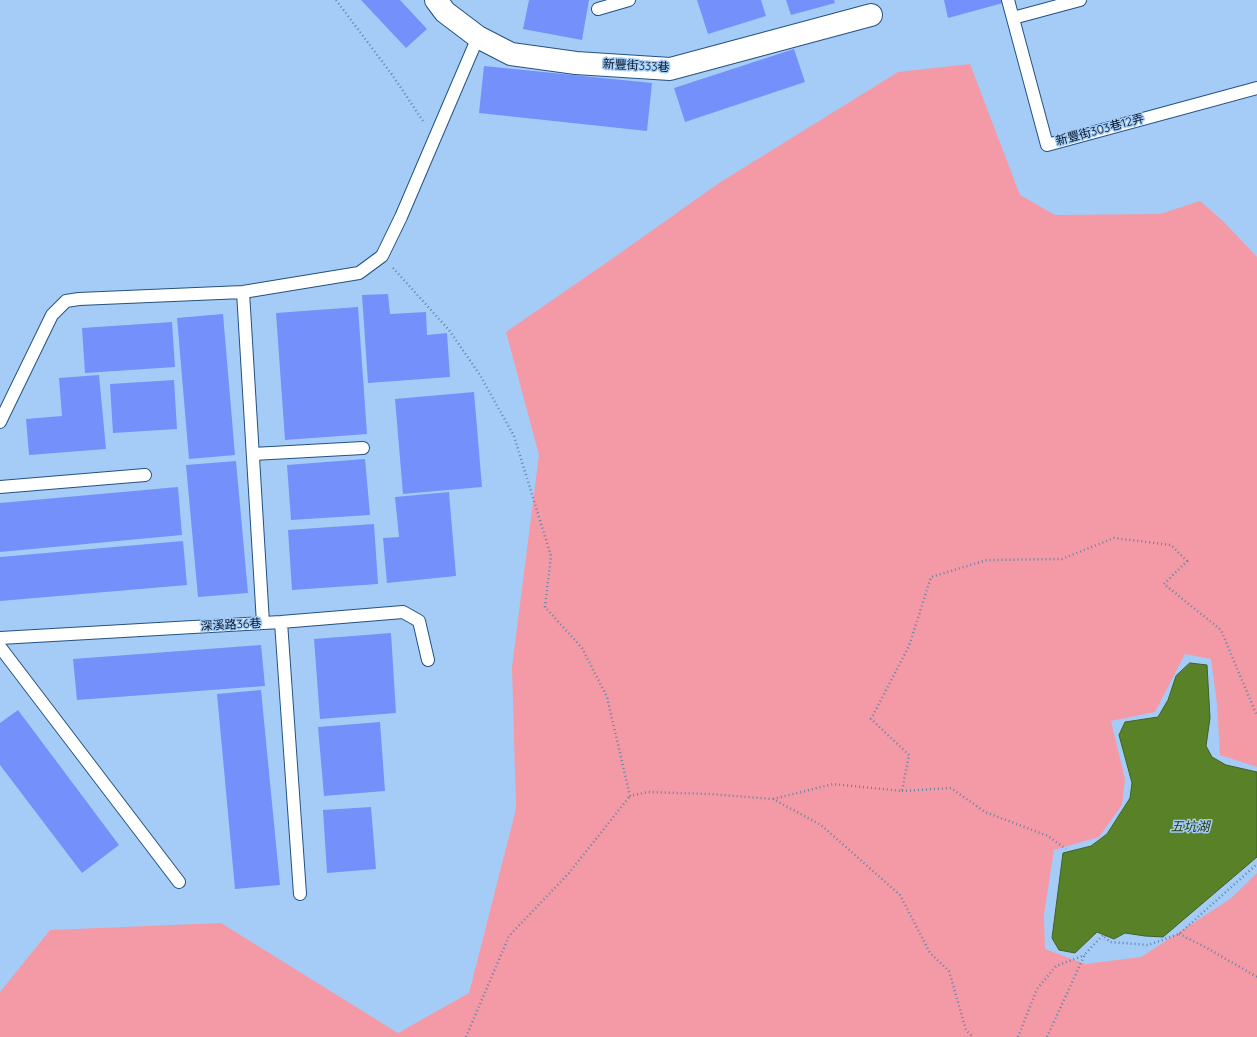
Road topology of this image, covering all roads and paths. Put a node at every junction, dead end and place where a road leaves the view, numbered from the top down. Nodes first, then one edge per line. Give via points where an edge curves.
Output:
1 (336, 0) edge
2 (436, 0) edge
3 (629, 0) edge
4 (1008, 0) edge
5 (1080, 0) edge
6 (598, 9) dead end
7 (871, 15) dead end
8 (1013, 18) junction
9 (478, 37) junction
10 (1257, 88) edge
11 (435, 139) junction
12 (382, 256) junction
13 (244, 292) junction
14 (0, 422) edge
15 (362, 448) dead end
16 (253, 454) junction
17 (145, 475) dead end
18 (0, 487) edge
19 (281, 622) junction
20 (263, 623) junction
21 (0, 638) edge
22 (0, 647) edge
23 (428, 660) dead end
24 (1257, 716) edge
25 (902, 791) junction
26 (630, 796) junction
27 (773, 799) junction
28 (1066, 849) dead end
29 (1257, 864) edge
30 (180, 882) dead end
31 (300, 894) dead end
32 (1179, 934) junction
33 (1085, 954) junction
34 (1257, 977) edge
35 (466, 1037) edge
36 (973, 1037) edge
37 (1018, 1037) edge
38 (1047, 1037) edge

1 - 11 path via 393,76
2 - 9 street, 新豐街333巷 via 445,12
3 - 6 lane
4 - 8 lane, 新豐街303巷12弄
5 - 8 lane
7 - 9 street, 新豐街333巷 via 670,69 576,63 511,54
8 - 10 lane, 新豐街303巷12弄 via 1047,145
9 - 11 lane
11 - 12 lane
12 - 13 lane via 359,273
12 - 26 path via 449,330 480,375 514,436 552,556 545,607 582,648 607,697
13 - 14 lane via 66,301 52,315
13 - 16 lane
15 - 16 lane
16 - 20 lane
17 - 18 lane
19 - 20 lane, 深溪路36巷
19 - 23 lane, 深溪路36巷 via 404,612 419,621
19 - 31 lane
20 - 21 lane, 深溪路36巷
22 - 30 lane
24 - 25 path via 1221,630 1164,584 1187,561 1171,545 1114,538 1062,559 987,560 931,577 909,646 871,719 909,755
25 - 27 path via 833,784
25 - 28 path via 951,788 984,812 1048,836
26 - 27 path via 648,792
26 - 35 path via 569,873 509,936
27 - 36 path via 821,825 900,895 930,953 949,971 966,1030
29 - 32 path
32 - 33 path via 1148,945 1110,942 1103,935
32 - 34 path
33 - 37 path via 1056,966 1037,989
33 - 38 path

